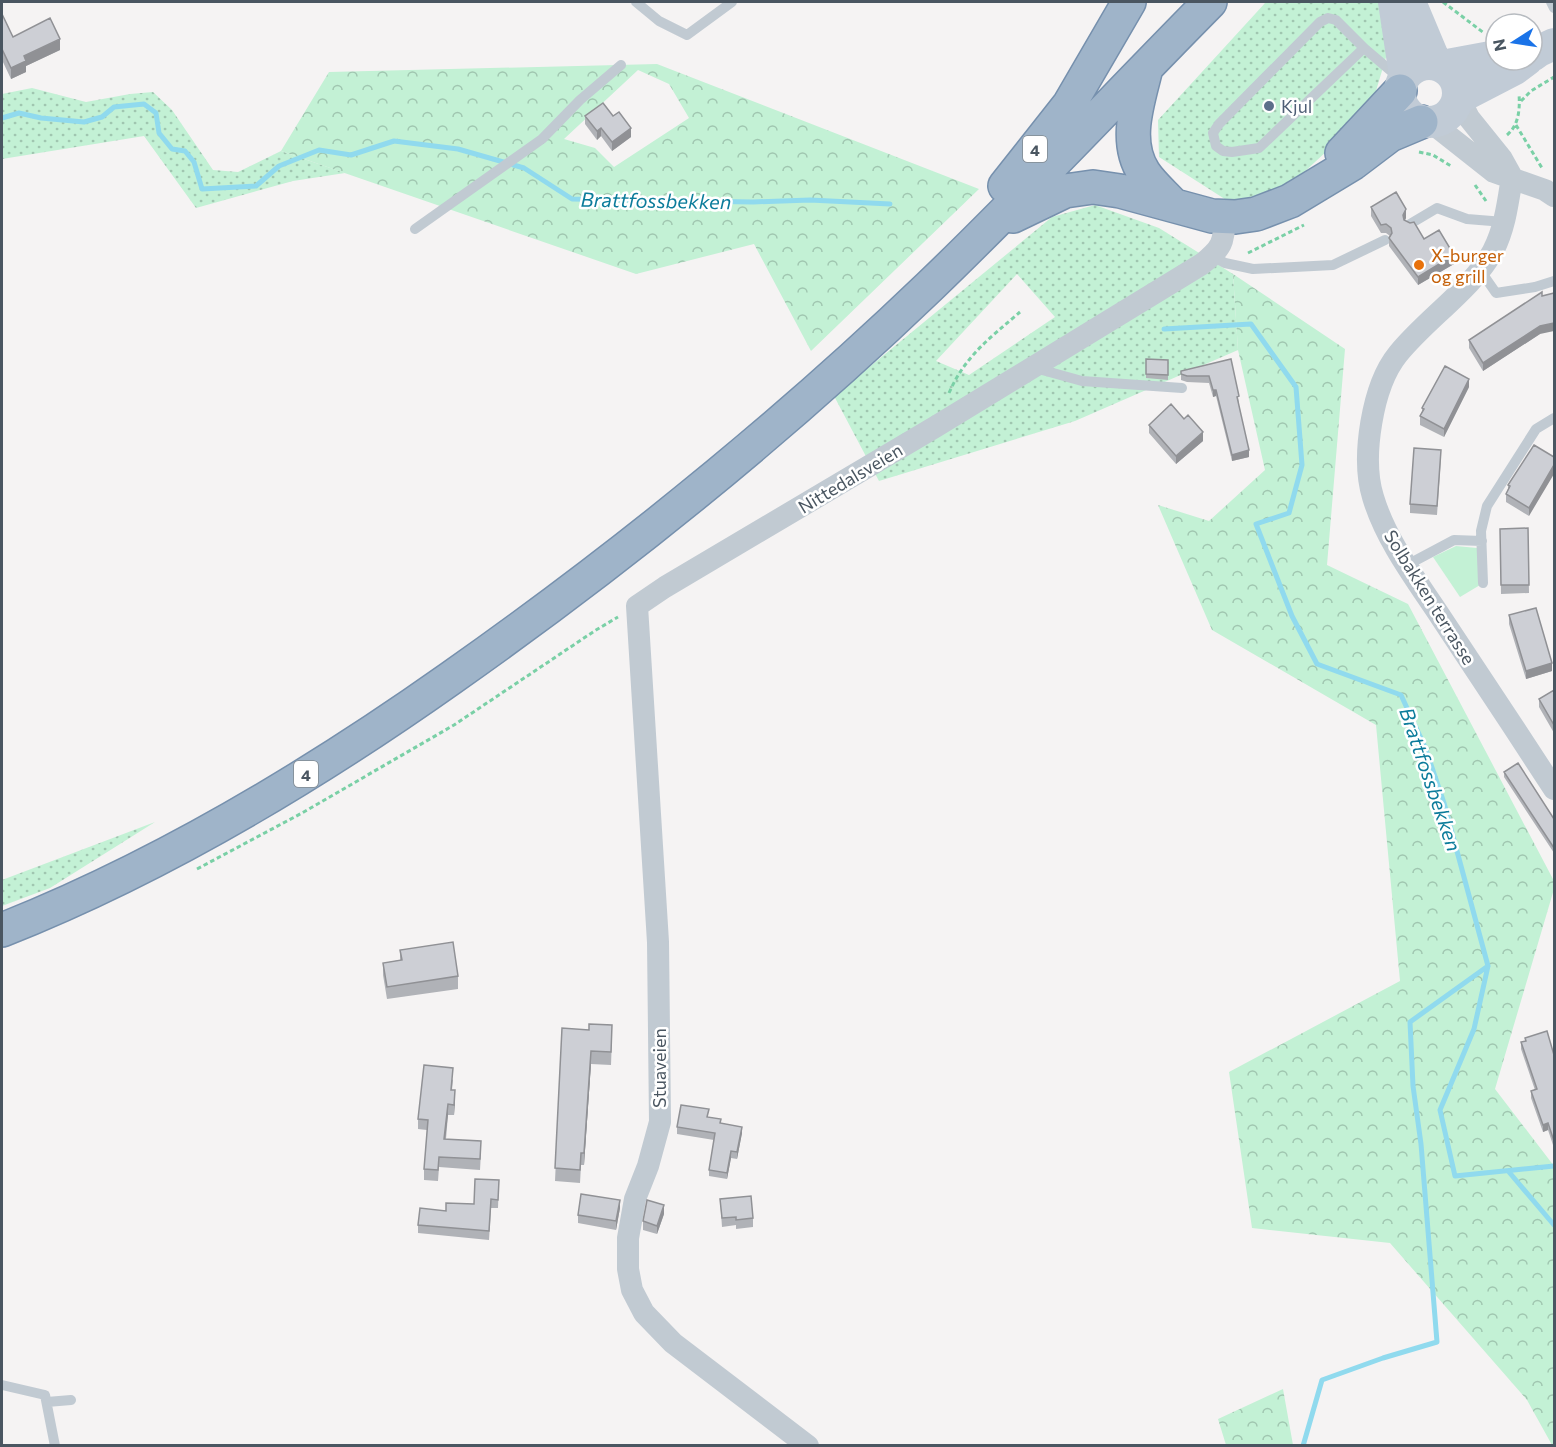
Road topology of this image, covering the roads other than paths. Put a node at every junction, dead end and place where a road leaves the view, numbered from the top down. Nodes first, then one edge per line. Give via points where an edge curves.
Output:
1 (636, 2) edge
2 (732, 2) edge
3 (1129, 2) edge
4 (1210, 2) edge
5 (1394, 2) edge
6 (1410, 2) edge
7 (1551, 2) edge
8 (1554, 8) edge
9 (1364, 48) junction
10 (1484, 50) edge
11 (621, 65) dead end
12 (1439, 65) junction
13 (1147, 66) junction
14 (1509, 72) edge
15 (1402, 83) junction
16 (1458, 98) junction
17 (1422, 132) junction
18 (1326, 177) junction
19 (1512, 177) junction
20 (1554, 195) edge
21 (1173, 205) junction
22 (1225, 217) junction
23 (1497, 222) junction
24 (1410, 224) edge
25 (990, 228) junction
26 (415, 229) dead end
27 (1385, 240) dead end
28 (1218, 260) junction
29 (1480, 270) junction
30 (1554, 281) edge
31 (928, 288) junction
32 (1034, 368) junction
33 (1182, 388) dead end
34 (1554, 417) edge
35 (1482, 541) junction
36 (1407, 565) junction
37 (1483, 583) dead end
38 (637, 606) joint
39 (1554, 789) edge
40 (2, 930) edge
41 (2, 1385) edge
42 (71, 1400) dead end
43 (47, 1402) junction
44 (55, 1446) edge
45 (808, 1446) edge

1 - 2 lane via 687,35
3 - 31 highway, 4 via 1069,105
4 - 13 highway, 4
5 - 15 main road
6 - 12 main road
7 - 8 lane
9 - 9 lane via 1336,20 1320,22 1219,124 1213,133 1216,146 1232,152 1259,148
9 - 15 lane
10 - 12 main road
11 - 26 lane via 542,139
12 - 15 main road via 1415,67
12 - 16 main road via 1454,76
13 - 21 highway via 1134,119 1134,148 1144,172
13 - 25 highway, 4
14 - 16 main road
15 - 17 main road via 1401,101
15 - 18 highway, 4 via 1343,150
16 - 17 main road via 1448,116
16 - 19 street
17 - 18 highway, 4 via 1390,135 1353,163
17 - 19 street via 1494,172
18 - 22 highway, 4 via 1274,209
19 - 20 street
19 - 23 street, Solbakken terrasse
21 - 22 highway, 4
21 - 25 highway, 4 via 1106,188 1081,188 1045,199
22 - 28 street, Nittedalsveien
23 - 24 lane via 1467,219 1437,208
23 - 29 street, Solbakken terrasse via 1493,251
25 - 31 highway, 4
27 - 28 lane via 1333,265 1253,269
28 - 32 street, Nittedalsveien via 1190,272
29 - 30 lane via 1496,293
29 - 36 street, Solbakken terrasse via 1396,356 1382,381 1372,420 1369,476 1373,497
31 - 40 highway, 4 via 798,407 672,512 426,696 288,786 190,841
32 - 33 lane via 1082,381
32 - 38 street, Nittedalsveien
34 - 35 lane via 1536,429 1499,484 1487,506
35 - 36 lane via 1454,540
35 - 37 lane
36 - 39 street, Solbakken terrasse
38 - 45 street, Stuaveien via 658,942 660,1122 635,1199 628,1238 632,1290 644,1312 673,1343
41 - 43 lane via 45,1395
42 - 43 lane
43 - 44 lane

